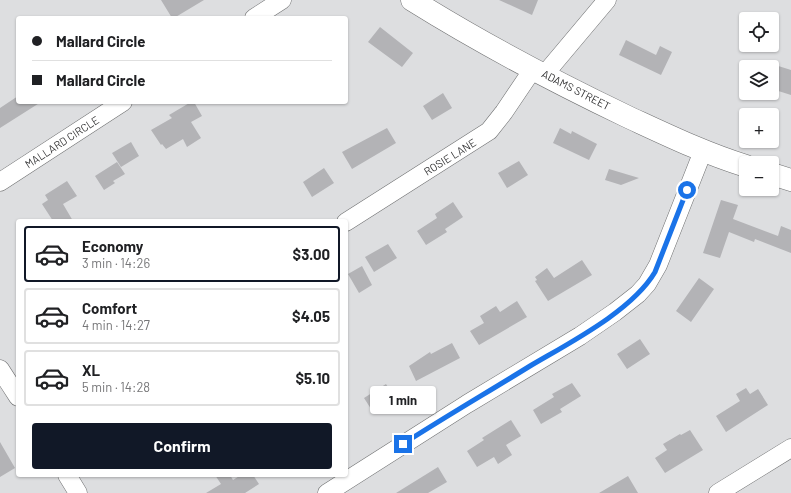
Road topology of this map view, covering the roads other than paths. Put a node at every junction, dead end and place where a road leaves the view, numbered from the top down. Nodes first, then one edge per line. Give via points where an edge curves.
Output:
1 (282, 0) edge
2 (412, 0) edge
3 (607, 0) edge
4 (257, 16) edge
5 (539, 72) junction
6 (121, 104) edge
7 (703, 151) junction
8 (739, 164) edge
9 (779, 176) edge
10 (791, 180) edge
11 (0, 182) edge
12 (348, 221) edge
13 (0, 369) edge
14 (16, 394) edge
15 (791, 448) edge
16 (68, 477) edge
17 (78, 493) edge
18 (327, 493) edge
19 (718, 493) edge

1 - 4 street
2 - 5 street, ADAMS STREET
3 - 5 street, ROSIE LANE
5 - 7 street, ADAMS STREET via 584,96
5 - 12 street, ROSIE LANE via 489,131
6 - 11 street, MALLARD CIRCLE
7 - 8 street, ADAMS STREET
7 - 18 street via 658,265 638,294 580,336
9 - 10 street
13 - 14 street
15 - 19 street
16 - 17 street

